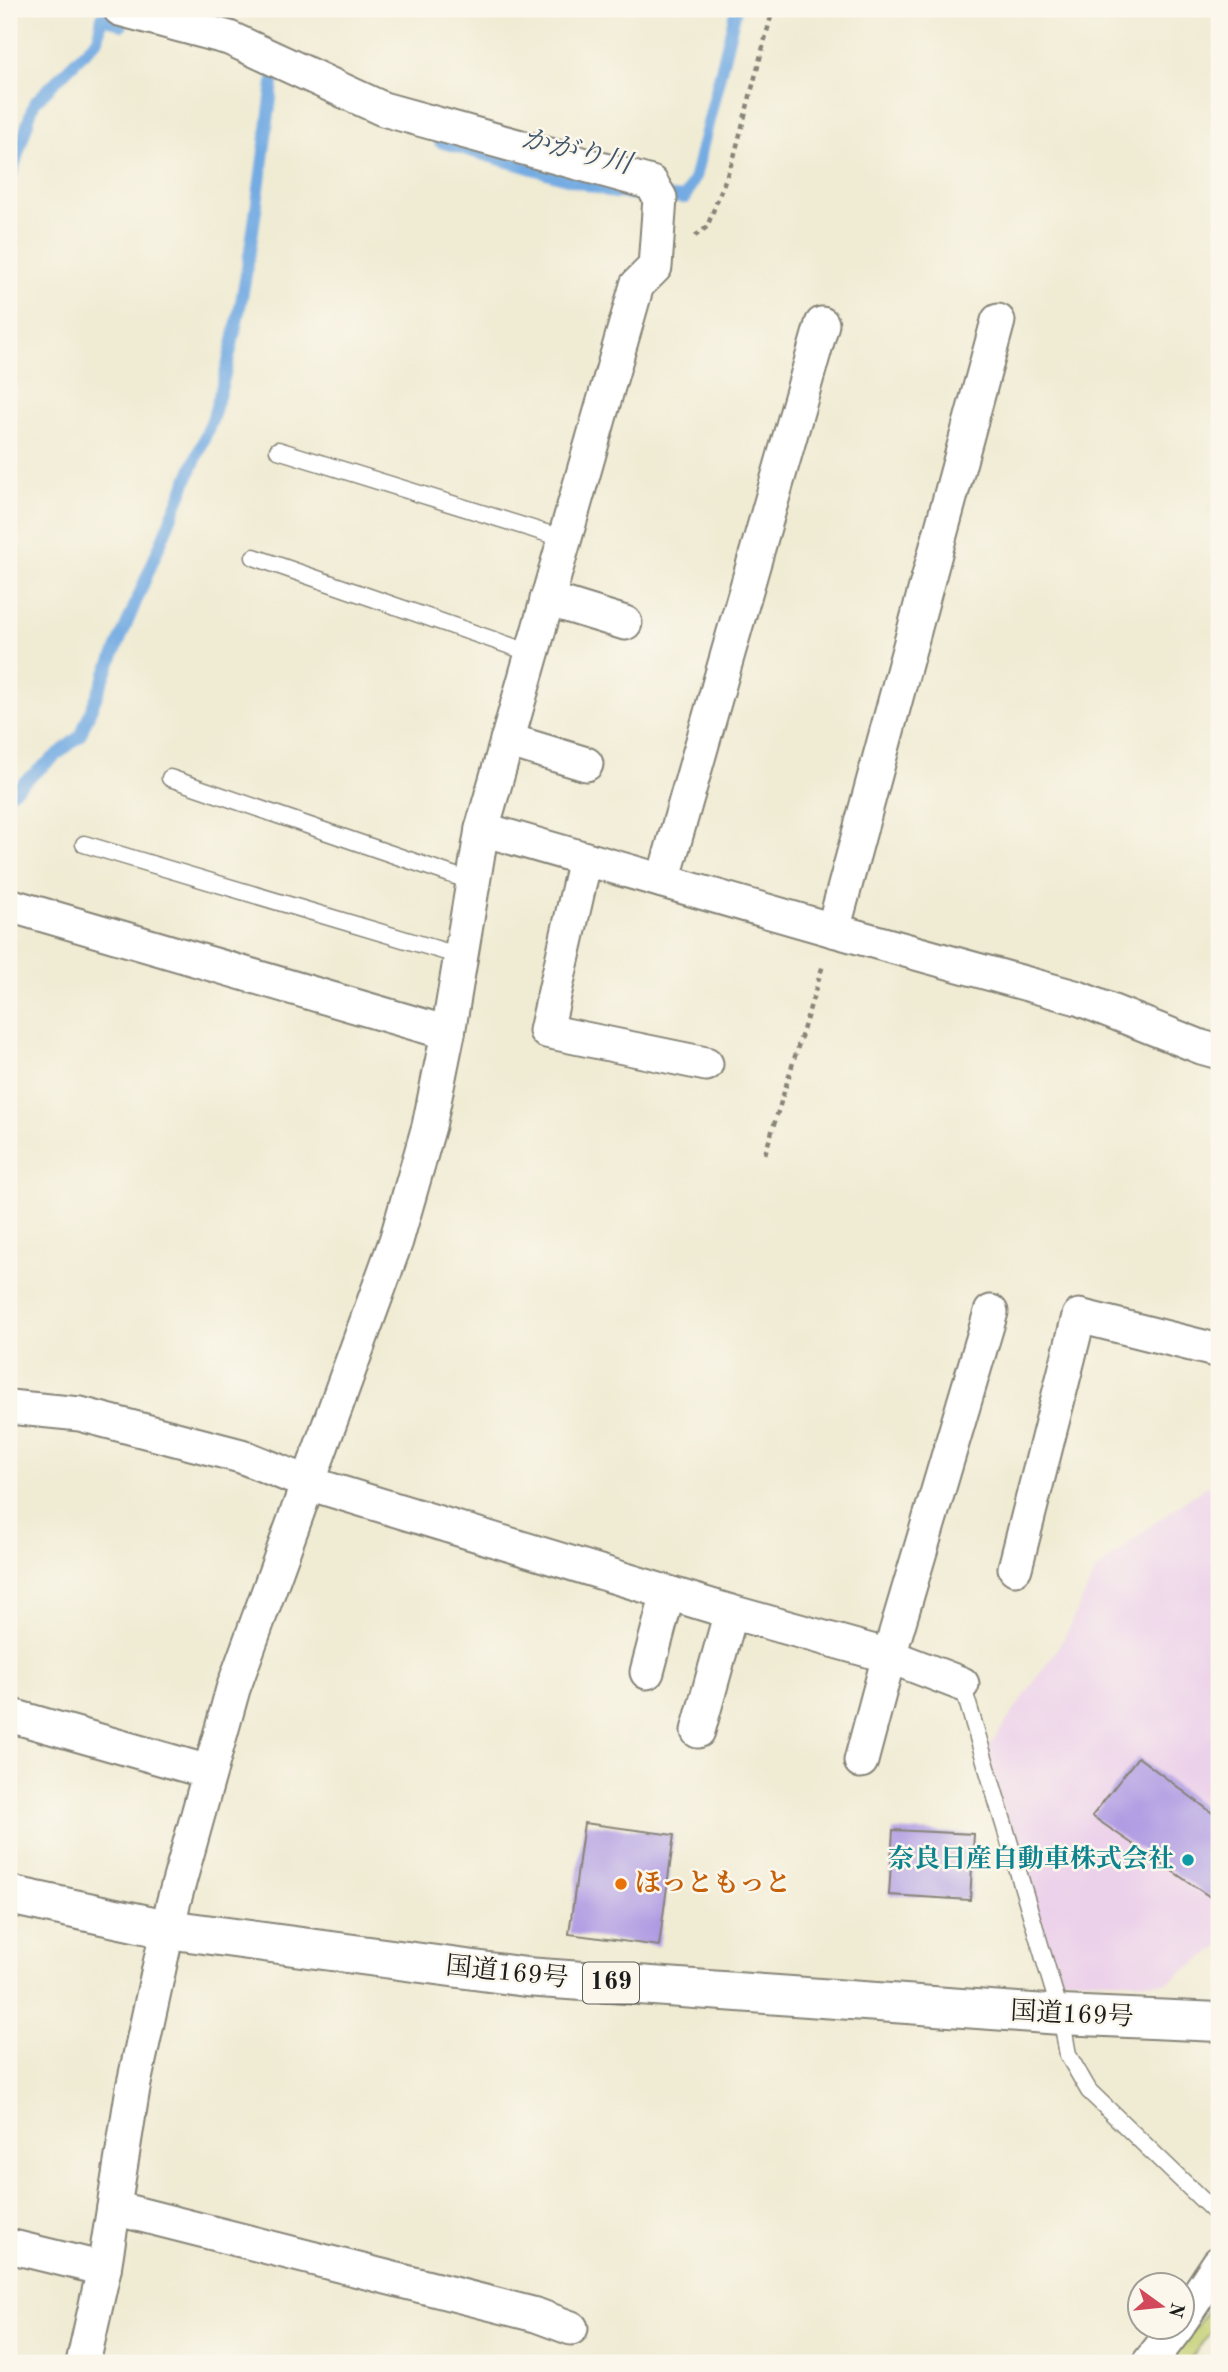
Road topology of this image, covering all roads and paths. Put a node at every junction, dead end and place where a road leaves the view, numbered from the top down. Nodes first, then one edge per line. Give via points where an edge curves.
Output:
1 (120, 9) edge
2 (773, 9) edge
3 (651, 271) junction
4 (998, 321) dead end
5 (822, 324) dead end
6 (278, 450) dead end
7 (565, 539) junction
8 (254, 557) dead end
9 (547, 599) junction
10 (625, 623) dead end
11 (531, 653) junction
12 (507, 740) junction
13 (586, 764) dead end
14 (170, 778) dead end
15 (482, 829) junction
16 (84, 844) dead end
17 (585, 859) junction
18 (663, 881) junction
19 (473, 882) junction
20 (9, 905) edge
21 (833, 930) junction
22 (460, 956) junction
23 (448, 1033) junction
24 (1219, 1052) edge
25 (706, 1064) dead end
26 (765, 1154) dead end
27 (991, 1312) dead end
28 (1219, 1351) edge
29 (9, 1407) edge
30 (308, 1483) junction
31 (1014, 1568) dead end
32 (668, 1593) junction
33 (731, 1612) junction
34 (889, 1656) junction
35 (647, 1672) dead end
36 (962, 1684) joint
37 (9, 1715) edge
38 (698, 1731) dead end
39 (861, 1761) dead end
40 (209, 1772) junction
41 (9, 1895) edge
42 (167, 1929) junction
43 (1061, 2015) junction
44 (1219, 2022) edge
45 (114, 2208) junction
46 (1219, 2216) edge
47 (9, 2246) edge
48 (1219, 2263) edge
49 (104, 2269) junction
50 (1196, 2298) edge
51 (572, 2328) dead end
52 (1167, 2340) edge
53 (83, 2363) edge
54 (1149, 2363) edge

1 - 3 street via 229,38 383,109 651,183 660,198
2 - 3 path via 734,157 707,227
3 - 7 street via 637,285
4 - 21 street
5 - 18 street
6 - 7 lane
7 - 9 street
8 - 11 lane
9 - 10 street
9 - 11 street
11 - 12 street
12 - 13 street
12 - 15 street
14 - 19 lane
15 - 17 street
15 - 19 street
16 - 22 lane
17 - 18 street
17 - 25 street via 546,1031
18 - 21 street
19 - 22 street
20 - 23 street
21 - 24 street via 1078,998
21 - 26 path
22 - 23 street
23 - 30 street via 429,1126 396,1241
27 - 34 street
28 - 31 street via 1079,1316
29 - 30 street via 80,1415 241,1457
30 - 32 street
30 - 40 street via 233,1689
32 - 33 street
32 - 35 street
33 - 34 street
33 - 38 street
34 - 36 street
34 - 39 street
36 - 43 lane
37 - 40 street
40 - 42 street
41 - 42 highway, 国道169号 / 169
42 - 43 highway, 国道169号 / 169 via 526,1977
42 - 45 street via 133,2088
43 - 44 highway, 国道169号 / 169
43 - 46 lane via 1068,2055 1089,2091
45 - 49 street
45 - 51 street
47 - 49 street
48 - 50 street
49 - 53 street
52 - 54 street

